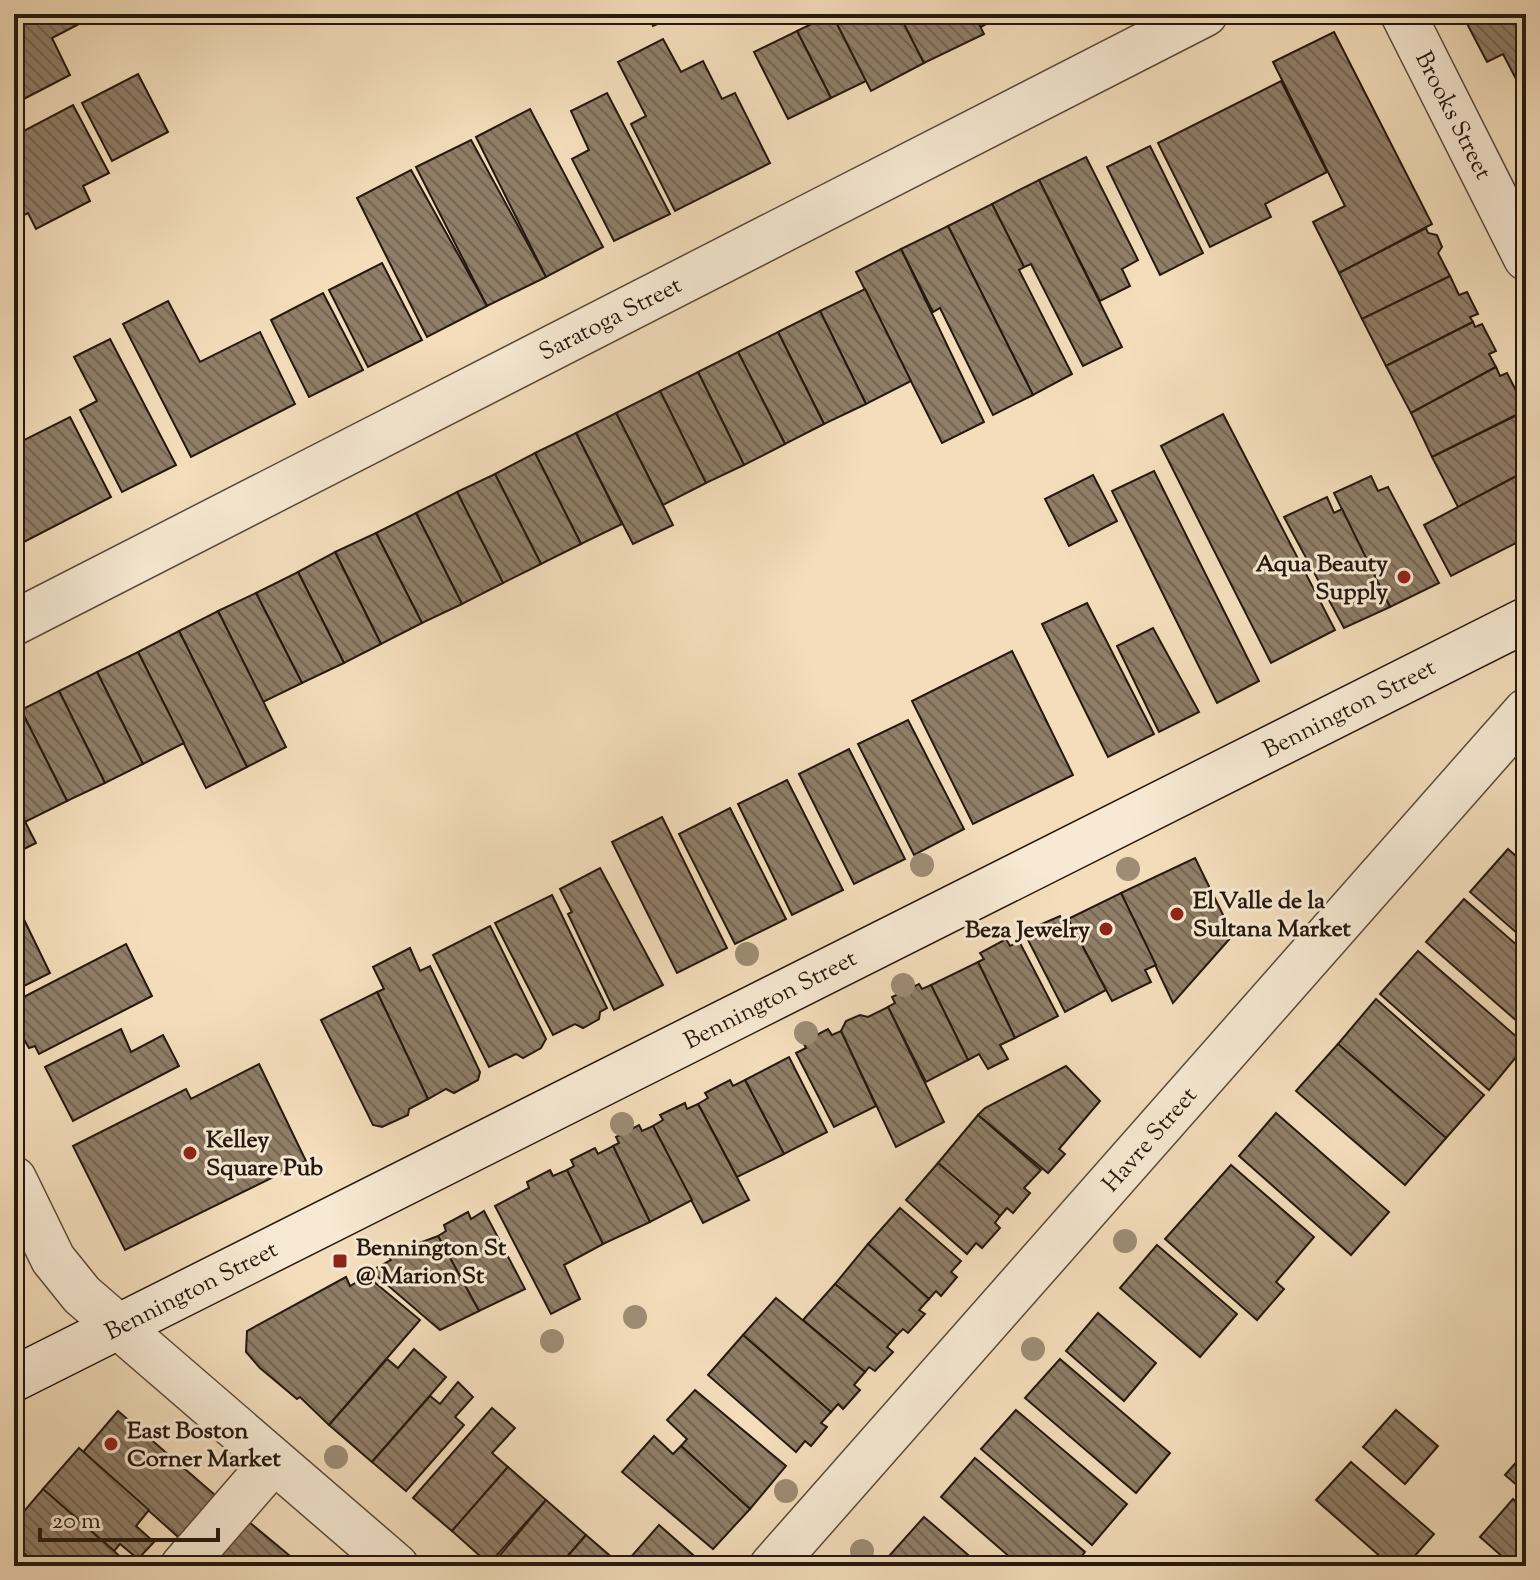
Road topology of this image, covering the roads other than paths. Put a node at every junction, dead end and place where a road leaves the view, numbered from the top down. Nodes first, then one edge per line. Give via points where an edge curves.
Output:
1 (1205, 14) edge
2 (1403, 14) edge
3 (1526, 258) edge
4 (1526, 620) edge
5 (14, 623) edge
6 (1526, 711) edge
7 (14, 1179) edge
8 (119, 1326) junction
9 (14, 1379) edge
10 (273, 1462) junction
11 (183, 1566) edge
12 (396, 1566) edge
13 (772, 1566) edge

1 - 5 street, Saratoga Street
2 - 3 street, Brooks Street
4 - 8 street, Bennington Street
6 - 13 street, Havre Street
7 - 8 street via 53,1259 82,1295
8 - 9 street, Bennington Street
8 - 10 street
10 - 11 street
10 - 12 street

